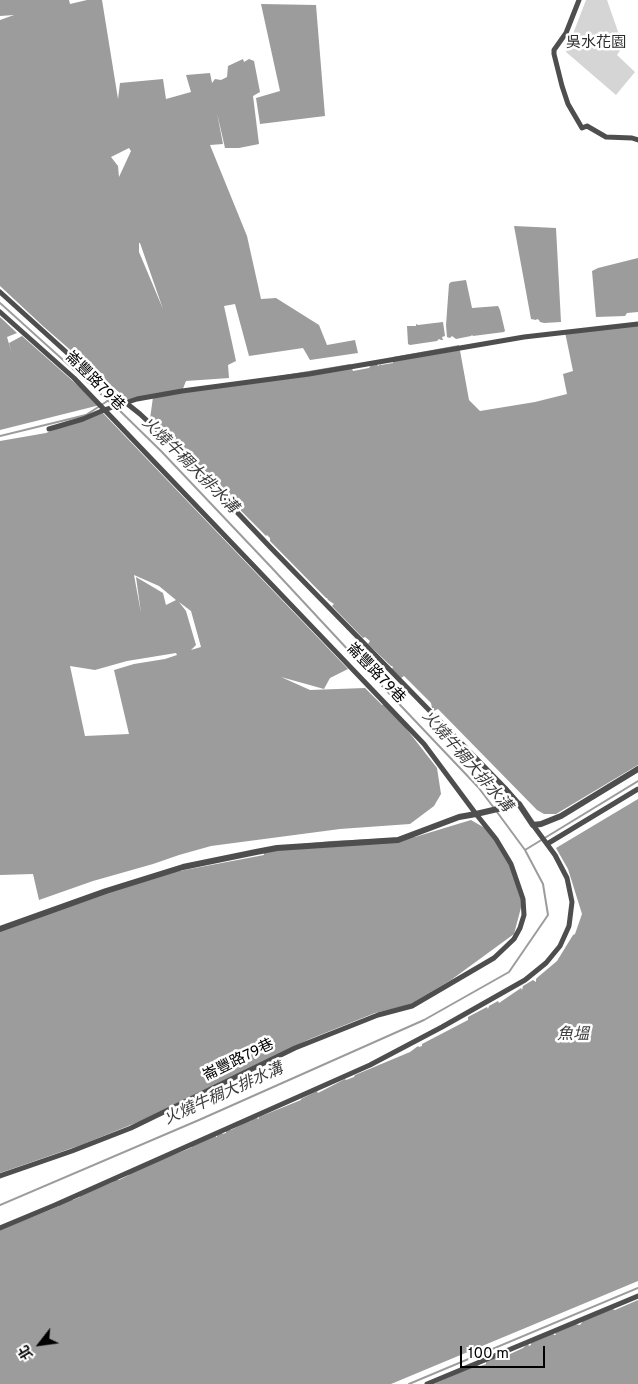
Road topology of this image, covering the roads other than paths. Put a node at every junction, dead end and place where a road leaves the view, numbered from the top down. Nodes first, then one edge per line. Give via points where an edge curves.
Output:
1 (579, 0) edge
2 (638, 140) edge
3 (0, 292) edge
4 (0, 312) edge
5 (638, 324) edge
6 (125, 402) junction
7 (104, 410) junction
8 (49, 430) dead end
9 (638, 769) edge
10 (638, 789) edge
11 (518, 804) junction
12 (476, 814) junction
13 (533, 825) junction
14 (547, 844) junction
15 (0, 929) edge
16 (0, 1176) edge
17 (0, 1228) edge
18 (638, 1296) edge
19 (427, 1384) edge

1 - 2 street via 566,32 554,50 568,104 582,128 587,126 606,137
3 - 6 street
4 - 7 street, 崙豐路79巷 via 74,378
5 - 6 street via 524,337
6 - 7 street
6 - 11 street via 196,468
7 - 8 street
7 - 12 street, 崙豐路79巷 via 424,744
9 - 13 street via 561,816
10 - 14 street
11 - 12 street
11 - 13 street
12 - 15 street via 458,817 398,840 276,848 183,867
12 - 16 street, 崙豐路79巷 via 512,864 523,899 524,915 520,928 514,940 494,958 412,1006 378,1015 294,1048 131,1128
13 - 14 street
14 - 17 street via 567,878 572,902 570,926 546,963 525,980 370,1065
18 - 19 street

